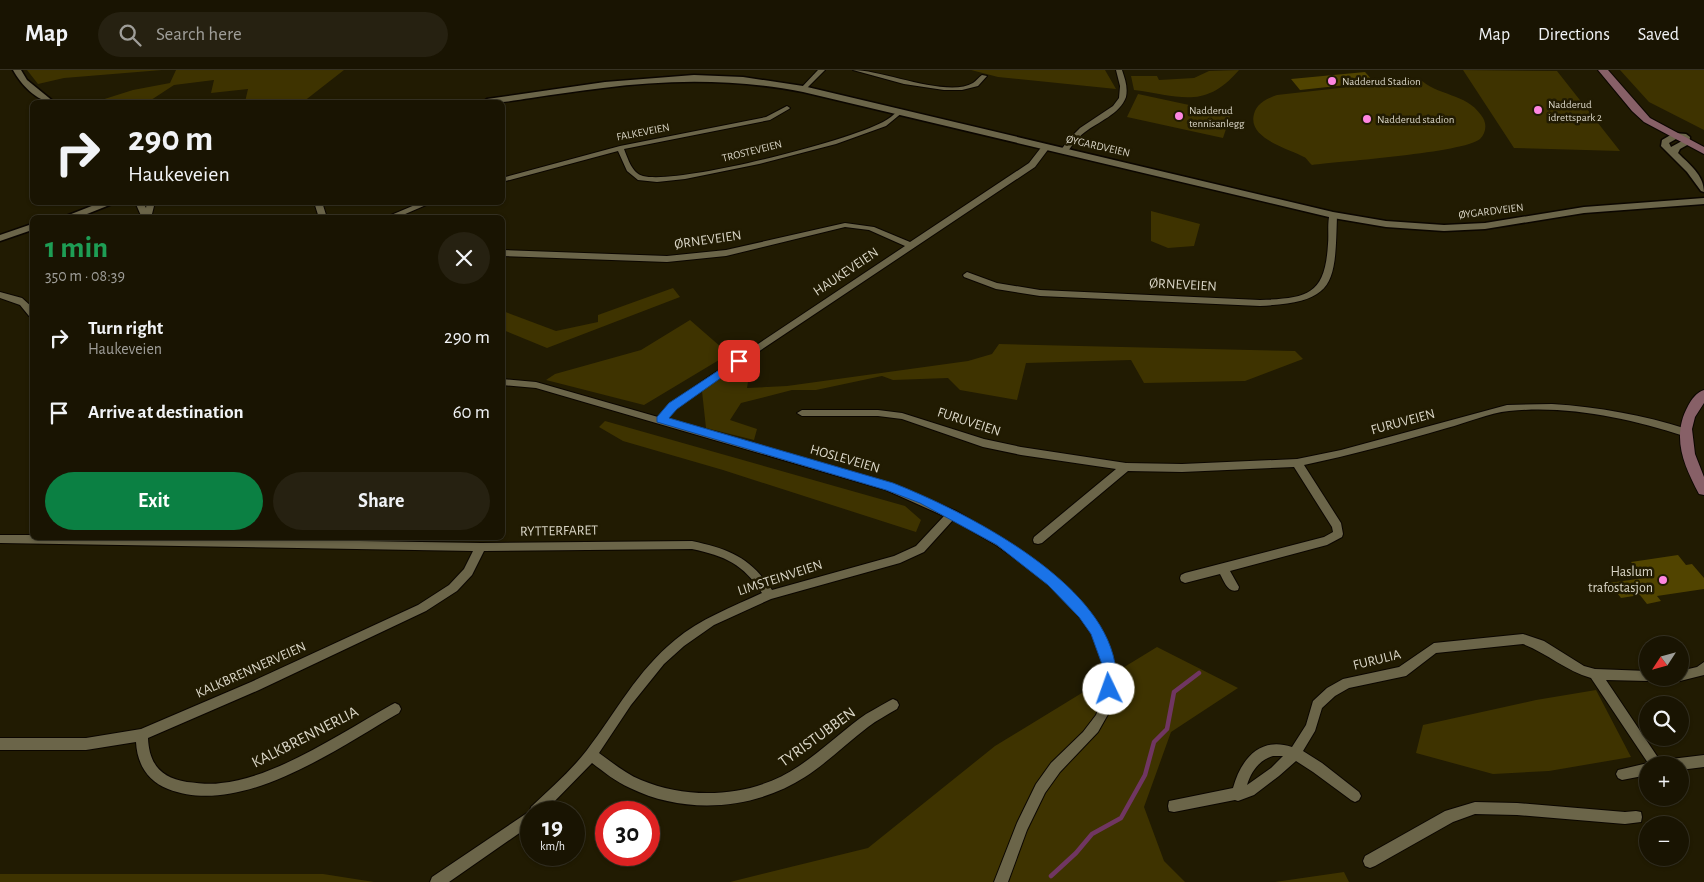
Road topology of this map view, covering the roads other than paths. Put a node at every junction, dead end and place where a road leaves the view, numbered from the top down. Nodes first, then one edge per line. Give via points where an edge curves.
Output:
1 (17, 70) edge
2 (822, 70) edge
3 (856, 70) edge
4 (1119, 70) edge
5 (1603, 70) edge
6 (984, 76) dead end
7 (803, 89) junction
8 (47, 100) edge
9 (502, 100) edge
10 (1630, 101) junction
11 (787, 108) dead end
12 (900, 112) junction
13 (1674, 136) junction
14 (1686, 139) junction
15 (1704, 145) edge
16 (1046, 147) junction
17 (620, 148) junction
18 (1064, 151) junction
19 (1704, 151) edge
20 (1673, 153) junction
21 (505, 179) edge
22 (1704, 189) edge
23 (1704, 201) edge
24 (106, 205) edge
25 (110, 205) edge
26 (422, 205) edge
27 (101, 207) junction
28 (1333, 214) junction
29 (76, 215) edge
30 (396, 215) edge
31 (30, 228) edge
32 (0, 238) edge
33 (911, 246) junction
34 (505, 253) edge
35 (967, 275) dead end
36 (0, 295) edge
37 (30, 311) edge
38 (505, 382) edge
39 (1704, 394) edge
40 (802, 413) dead end
41 (661, 420) junction
42 (1684, 432) junction
43 (1297, 463) junction
44 (1126, 467) junction
45 (1704, 490) edge
46 (952, 514) junction
47 (0, 539) edge
48 (30, 539) edge
49 (60, 540) edge
50 (1038, 540) dead end
51 (481, 547) junction
52 (1222, 568) junction
53 (1185, 578) dead end
54 (1234, 587) dead end
55 (769, 595) junction
56 (1704, 667) edge
57 (1595, 674) junction
58 (1689, 674) edge
59 (1639, 676) edge
60 (892, 705) dead end
61 (395, 710) dead end
62 (142, 735) junction
63 (0, 744) edge
64 (1295, 753) junction
65 (591, 755) junction
66 (1651, 756) edge
67 (1704, 761) edge
68 (1689, 763) edge
69 (1639, 771) edge
70 (1622, 774) dead end
71 (1238, 795) junction
72 (1355, 796) dead end
73 (547, 801) edge
74 (1174, 806) dead end
75 (1636, 817) dead end
76 (520, 825) edge
77 (1370, 861) dead end
78 (437, 882) edge
79 (1001, 882) edge

1 - 8 street via 24,82
2 - 7 street
3 - 6 street via 956,90 976,84
4 - 18 street via 1126,87 1121,103 1072,138
5 - 10 main road
7 - 9 street, ØYGARDVEIEN via 740,79 686,78
7 - 12 street, ØYGARDVEIEN
10 - 13 main road via 1647,120
10 - 14 main road
11 - 17 street, FALKEVEIEN via 768,119
12 - 16 street, ØYGARDVEIEN
12 - 17 street, TROSTEVEIEN via 883,125 862,134 665,182 642,179 631,172
13 - 14 main road
13 - 20 street via 1665,142
14 - 15 main road
14 - 19 main road
14 - 20 street
16 - 18 street, ØYGARDVEIEN
16 - 33 street, HAUKEVEIEN via 1032,165
17 - 21 street, FALKEVEIEN
18 - 28 street, ØYGARDVEIEN
20 - 22 street
23 - 28 street, ØYGARDVEIEN via 1584,210 1485,226 1444,228 1386,224
24 - 27 street
25 - 27 street
26 - 30 street
27 - 29 street
28 - 35 street, ØRNEVEIEN via 1332,256 1326,282 1320,289 1294,301 1260,303 1040,293 996,286
31 - 32 street
33 - 34 street, ØRNEVEIEN via 858,224 726,253 667,259
33 - 41 street, HAUKEVEIEN via 688,395
36 - 37 street via 16,298
38 - 41 street, HOSLEVEIEN via 536,385
39 - 42 main road via 1692,410
40 - 44 street, FURUVEIEN via 902,416 983,443 1069,460
41 - 46 street, HOSLEVEIEN via 889,486
42 - 43 street, FURUVEIEN via 1631,416 1560,408 1507,408
42 - 45 main road via 1692,469
43 - 44 street, FURUVEIEN
43 - 52 street via 1337,526 1338,534 1327,541
44 - 50 street
46 - 55 street, LIMSTEINVEIEN via 920,548 896,560
46 - 79 street, HOSLEVEIEN via 1002,542 1052,581 1096,631 1109,667 1105,709 1090,731 1050,774 1027,812
47 - 48 street, RYTTERFARET
49 - 51 street, RYTTERFARET
51 - 55 street, RYTTERFARET via 692,545 723,551 747,565
51 - 62 street, KALKBRENNERVEIEN via 468,572 453,588 422,608
52 - 53 street
52 - 54 street
55 - 65 street, LIMSTEINVEIEN via 710,622 680,642 660,660 627,701
56 - 58 street
57 - 59 street, FURULIA
57 - 64 street, FURULIA via 1523,639 1434,648 1402,672 1347,683 1331,692 1317,705 1311,727
57 - 66 street
60 - 65 street, TYRISTUBBEN via 864,722 812,765 780,784 721,799 665,795 639,786
61 - 62 street, KALKBRENNERLIA via 292,764 250,783 226,789 203,790 161,781 144,757
62 - 63 street, KALKBRENNERVEIEN via 86,744
64 - 71 street, FURULIA via 1263,782
64 - 71 street via 1274,750 1262,753 1250,763 1241,779
64 - 72 street
65 - 73 street, LIMSTEINVEIEN
67 - 68 street
69 - 70 street
71 - 74 street, FURULIA
75 - 77 street via 1475,808 1450,816
76 - 78 street

